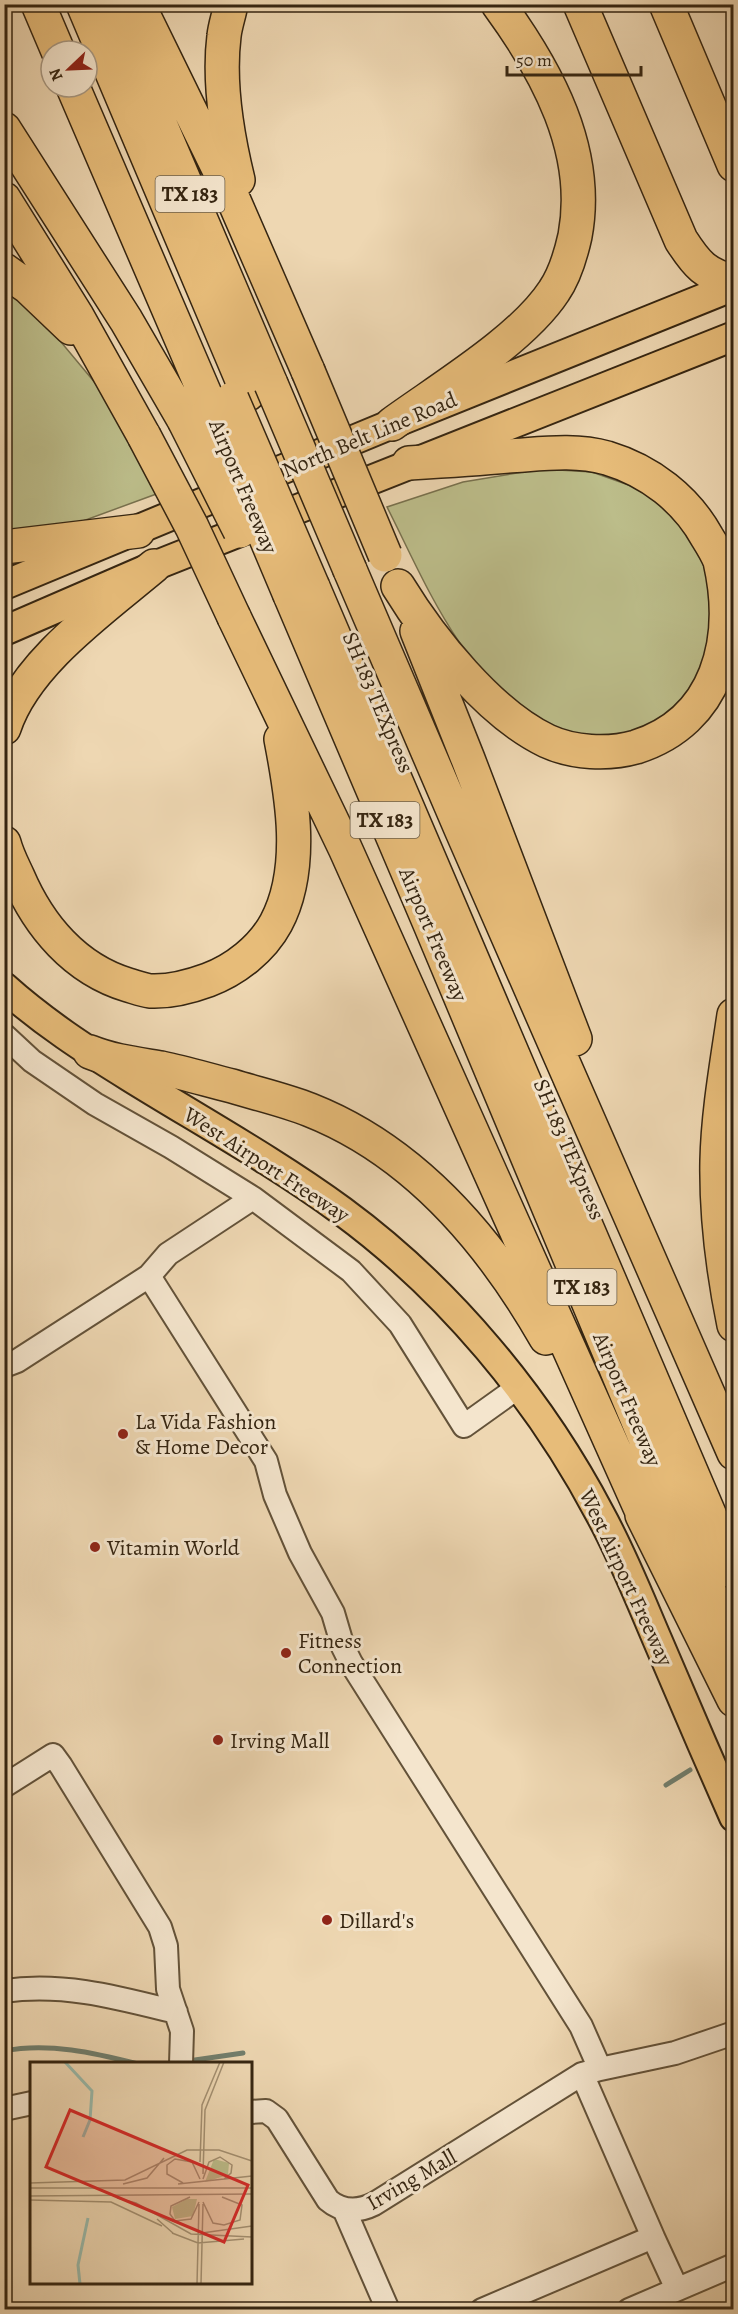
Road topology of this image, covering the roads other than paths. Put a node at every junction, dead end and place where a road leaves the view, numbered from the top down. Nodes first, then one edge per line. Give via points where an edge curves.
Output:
1 (38, 4) edge
2 (64, 4) edge
3 (83, 4) edge
4 (109, 4) edge
5 (138, 4) edge
6 (231, 4) edge
7 (498, 4) edge
8 (580, 4) edge
9 (666, 4) edge
10 (53, 39) edge
11 (79, 39) edge
12 (99, 87) edge
13 (80, 99) edge
14 (4, 129) edge
15 (734, 165) edge
16 (4, 199) edge
17 (264, 267) junction
18 (4, 270) edge
19 (734, 284) edge
20 (734, 336) edge
21 (110, 374) junction
22 (229, 401) junction
23 (392, 424) junction
24 (409, 463) junction
25 (138, 531) junction
26 (4, 547) edge
27 (154, 566) junction
28 (4, 585) edge
29 (398, 586) junction
30 (311, 587) junction
31 (4, 631) edge
32 (269, 693) junction
33 (4, 728) edge
34 (4, 843) edge
35 (4, 987) edge
36 (734, 1015) edge
37 (4, 1035) edge
38 (734, 1048) edge
39 (90, 1052) junction
40 (724, 1088) junction
41 (253, 1198) junction
42 (638, 1235) junction
43 (149, 1276) junction
44 (734, 1325) edge
45 (4, 1366) edge
46 (520, 1386) junction
47 (734, 1453) edge
48 (734, 1532) edge
49 (652, 1534) junction
50 (734, 1572) edge
51 (734, 1650) edge
52 (734, 1700) edge
53 (4, 1786) edge
54 (734, 1817) edge
55 (4, 1991) edge
56 (176, 2012) junction
57 (734, 2033) edge
58 (182, 2054) edge
59 (591, 2072) junction
60 (30, 2103) edge
61 (4, 2109) edge
62 (252, 2112) edge
63 (344, 2209) junction
64 (653, 2237) junction
65 (734, 2265) edge
66 (677, 2289) junction
67 (388, 2310) edge
68 (482, 2310) edge
69 (629, 2310) edge

1 - 10 highway
2 - 11 highway
3 - 22 highway
4 - 22 highway, Airport Freeway / TX 183
5 - 17 highway
6 - 17 highway via 224,36 225,109 237,177
7 - 23 highway via 548,82 567,128 578,173 579,214 571,253 554,291 527,322
8 - 19 highway via 681,240 697,264
9 - 15 highway
12 - 22 highway
13 - 22 highway, Airport Freeway / TX 183
14 - 22 highway via 126,320
16 - 21 highway
17 - 29 highway, bridge
18 - 21 highway via 61,318
19 - 23 main road, North Belt Line Road
20 - 24 main road, North Belt Line Road
21 - 32 highway, bridge via 192,527
22 - 30 highway, bridge
22 - 30 highway, Airport Freeway / TX 183, bridge
23 - 25 main road, North Belt Line Road
24 - 27 main road, North Belt Line Road
24 - 29 highway via 572,451 608,458 643,472 676,495 700,525 720,561 730,603 730,639 723,669 708,698 684,722 656,740 623,750 584,751 549,742 517,723 487,698 438,642
25 - 26 highway
25 - 28 main road, North Belt Line Road
27 - 31 main road, North Belt Line Road
27 - 33 highway via 43,665 21,693
29 - 42 highway via 610,1130
30 - 42 highway, Airport Freeway / TX 183 via 460,829
30 - 48 highway, SH 183 TEXpress
30 - 50 highway, SH 183 TEXpress
30 - 51 highway, Airport Freeway / TX 183 via 341,716
32 - 34 highway via 285,759 291,810 293,851 288,890 276,923 254,951 224,974 187,988 149,991 111,980 80,962 50,933 26,895
32 - 49 highway via 345,848
35 - 39 main road, West Airport Freeway via 53,1028
36 - 40 highway
37 - 41 lane via 32,1061 94,1104
38 - 40 highway
39 - 46 main road, West Airport Freeway via 301,1181 346,1214 408,1266
39 - 49 highway via 201,1078 311,1111 391,1155 445,1200 496,1260 529,1309
40 - 44 highway via 717,1212
41 - 43 lane via 168,1254
41 - 46 lane via 336,1258 372,1292 400,1324 464,1426
42 - 47 highway, Airport Freeway / TX 183
43 - 45 lane
43 - 59 lane via 266,1461 274,1495 333,1613 351,1663 581,2026
46 - 54 main road, West Airport Freeway via 578,1474 615,1542
49 - 52 highway
53 - 56 lane via 53,1755 160,1927 166,1946 168,1989
55 - 56 lane via 22,1988 94,1992
56 - 58 lane via 182,2031
57 - 59 lane, Irving Mall via 675,2053
59 - 63 lane, Irving Mall via 374,2204
59 - 64 lane
60 - 61 lane
62 - 63 lane, Irving Mall via 266,2111 277,2119 328,2200
63 - 67 lane
64 - 66 lane
64 - 68 lane
65 - 66 lane
66 - 69 lane

